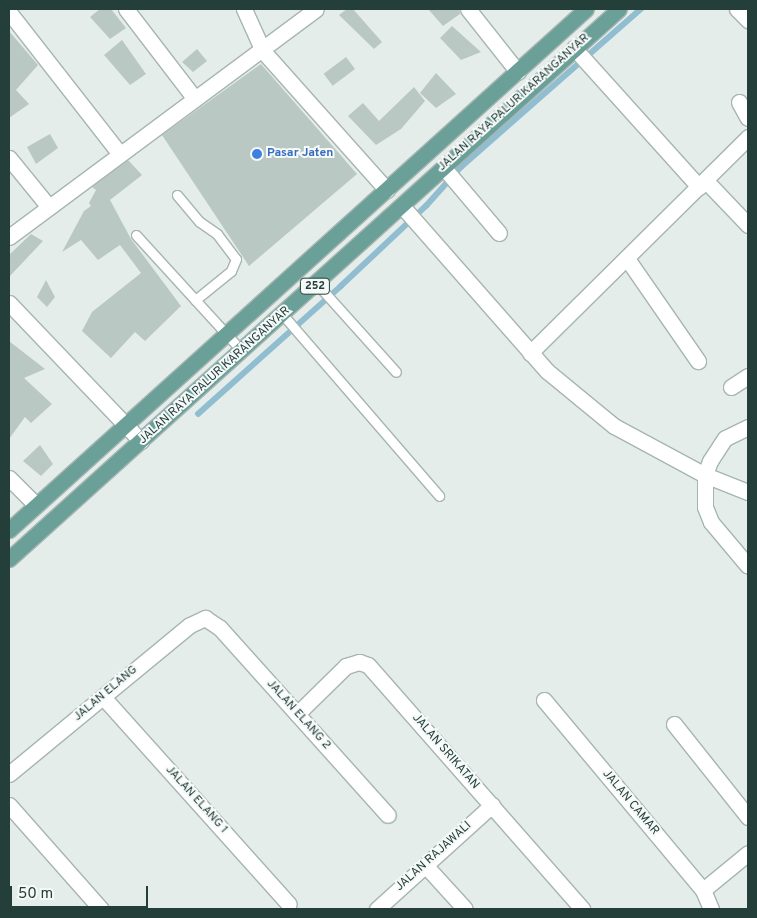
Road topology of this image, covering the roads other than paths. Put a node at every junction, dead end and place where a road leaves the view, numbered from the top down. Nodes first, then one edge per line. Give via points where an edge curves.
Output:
1 (126, 9) edge
2 (244, 9) edge
3 (316, 9) edge
4 (468, 9) edge
5 (586, 9) edge
6 (619, 9) edge
7 (737, 9) edge
8 (9, 12) edge
9 (748, 20) edge
10 (263, 51) junction
11 (582, 56) junction
12 (518, 72) junction
13 (195, 99) junction
14 (739, 102) dead end
15 (748, 118) edge
16 (748, 138) edge
17 (429, 152) junction
18 (119, 153) junction
19 (9, 158) edge
20 (449, 173) junction
21 (703, 184) junction
22 (387, 190) junction
23 (177, 195) dead end
24 (49, 207) junction
25 (409, 215) junction
26 (748, 225) edge
27 (498, 233) dead end
28 (136, 235) dead end
29 (9, 237) edge
30 (628, 260) junction
31 (321, 287) junction
32 (195, 300) junction
33 (9, 303) edge
34 (287, 320) junction
35 (226, 336) junction
36 (242, 351) junction
37 (530, 353) junction
38 (698, 361) dead end
39 (396, 372) dead end
40 (748, 377) edge
41 (731, 387) dead end
42 (125, 425) junction
43 (748, 427) edge
44 (141, 441) junction
45 (705, 475) junction
46 (9, 478) edge
47 (748, 492) edge
48 (439, 496) dead end
49 (36, 505) junction
50 (9, 530) edge
51 (9, 559) edge
52 (748, 566) edge
53 (205, 618) joint
54 (103, 697) junction
55 (544, 700) dead end
56 (297, 714) junction
57 (674, 724) dead end
58 (9, 774) edge
59 (9, 805) edge
60 (492, 805) junction
61 (388, 816) dead end
62 (748, 817) edge
63 (748, 853) edge
64 (425, 865) junction
65 (703, 890) junction
66 (289, 904) dead end
67 (101, 909) edge
68 (377, 909) edge
69 (465, 909) edge
70 (582, 909) edge
71 (711, 909) edge

1 - 13 street
2 - 10 street
3 - 10 street
4 - 12 street
5 - 12 main road, JALAN RAYA PALUR KARANGANYAR / 252
6 - 11 main road, JALAN RAYA PALUR KARANGANYAR / 252
7 - 9 street
8 - 18 street
10 - 13 street
10 - 22 street
11 - 20 main road, JALAN RAYA PALUR KARANGANYAR / 252
11 - 21 street
12 - 17 main road, JALAN RAYA PALUR KARANGANYAR / 252
13 - 18 street
14 - 15 street
16 - 21 street
17 - 20 main road
17 - 22 main road, JALAN RAYA PALUR KARANGANYAR / 252
18 - 24 street
19 - 24 street
20 - 25 main road, JALAN RAYA PALUR KARANGANYAR / 252
20 - 27 street
21 - 26 street
21 - 30 street
22 - 25 main road
22 - 35 main road, JALAN RAYA PALUR KARANGANYAR / 252
23 - 32 lane via 200,222 217,234 236,259 231,271
24 - 29 street
25 - 31 main road, JALAN RAYA PALUR KARANGANYAR / 252
25 - 37 street
28 - 32 lane
30 - 37 street
30 - 38 street
31 - 34 main road, JALAN RAYA PALUR KARANGANYAR / 252
31 - 39 lane
32 - 35 lane
33 - 42 street
34 - 36 main road, JALAN RAYA PALUR KARANGANYAR / 252
34 - 48 lane
35 - 36 lane
35 - 42 main road, JALAN RAYA PALUR KARANGANYAR / 252
36 - 44 main road, JALAN RAYA PALUR KARANGANYAR / 252
37 - 45 street via 614,426
40 - 41 street
42 - 44 street
42 - 49 main road, JALAN RAYA PALUR KARANGANYAR / 252
43 - 45 street via 725,438
44 - 51 main road, JALAN RAYA PALUR KARANGANYAR / 252
45 - 47 street
45 - 52 street via 705,507 711,522
46 - 49 street
49 - 50 main road, JALAN RAYA PALUR KARANGANYAR / 252
53 - 54 street, JALAN ELANG via 190,624
53 - 56 street, JALAN ELANG 2 via 220,628
54 - 58 street, JALAN ELANG
54 - 66 street, JALAN ELANG 1
55 - 65 street, JALAN CAMAR
56 - 60 street, JALAN SRIKATAN via 346,666 364,663
56 - 61 street, JALAN ELANG 2
57 - 62 street
59 - 67 street
60 - 64 street, JALAN RAJAWALI
60 - 70 street, JALAN SRIKATAN
63 - 65 street
64 - 68 street, JALAN RAJAWALI
64 - 69 street
65 - 71 street, JALAN CAMAR

